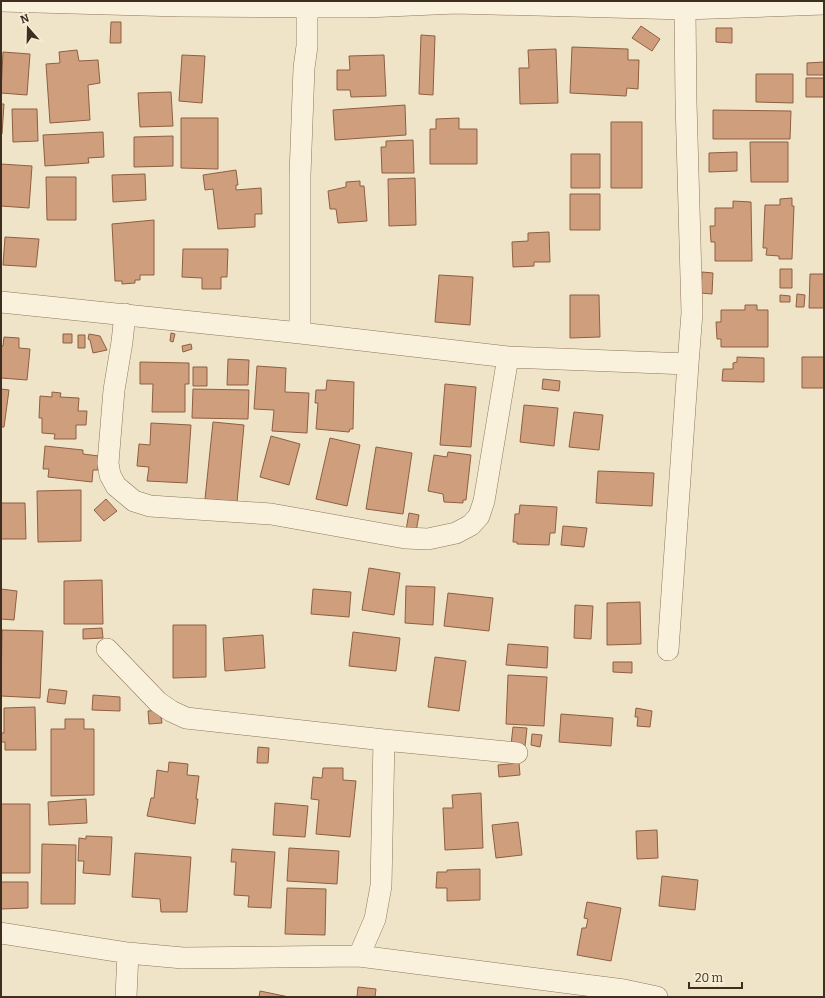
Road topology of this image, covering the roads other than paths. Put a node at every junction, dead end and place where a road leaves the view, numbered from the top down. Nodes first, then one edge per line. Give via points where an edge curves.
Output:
1 (1, 1) edge
2 (456, 2) edge
3 (179, 4) edge
4 (824, 4) edge
5 (307, 6) junction
6 (685, 9) junction
7 (1, 302) edge
8 (125, 314) junction
9 (300, 333) junction
10 (508, 357) junction
11 (688, 364) junction
12 (107, 649) dead end
13 (668, 650) dead end
14 (384, 740) junction
15 (517, 754) dead end
16 (1, 933) edge
17 (128, 952) junction
18 (359, 956) junction
19 (126, 997) edge
20 (657, 997) edge

1 - 3 street
2 - 5 street
2 - 6 street
3 - 5 street
4 - 6 street
5 - 9 street via 300,175
6 - 11 street via 692,313
7 - 8 street
8 - 9 street
8 - 10 street via 114,390 108,463 110,475 116,486 134,501 150,506 270,514 405,538 428,539 456,533 471,525 478,516 484,500
9 - 10 street
10 - 11 street
11 - 13 street
12 - 14 street via 158,702 186,718
14 - 15 street
14 - 18 street via 381,886 375,919
16 - 17 street
17 - 18 street via 183,958
17 - 19 street
18 - 20 street via 624,990

